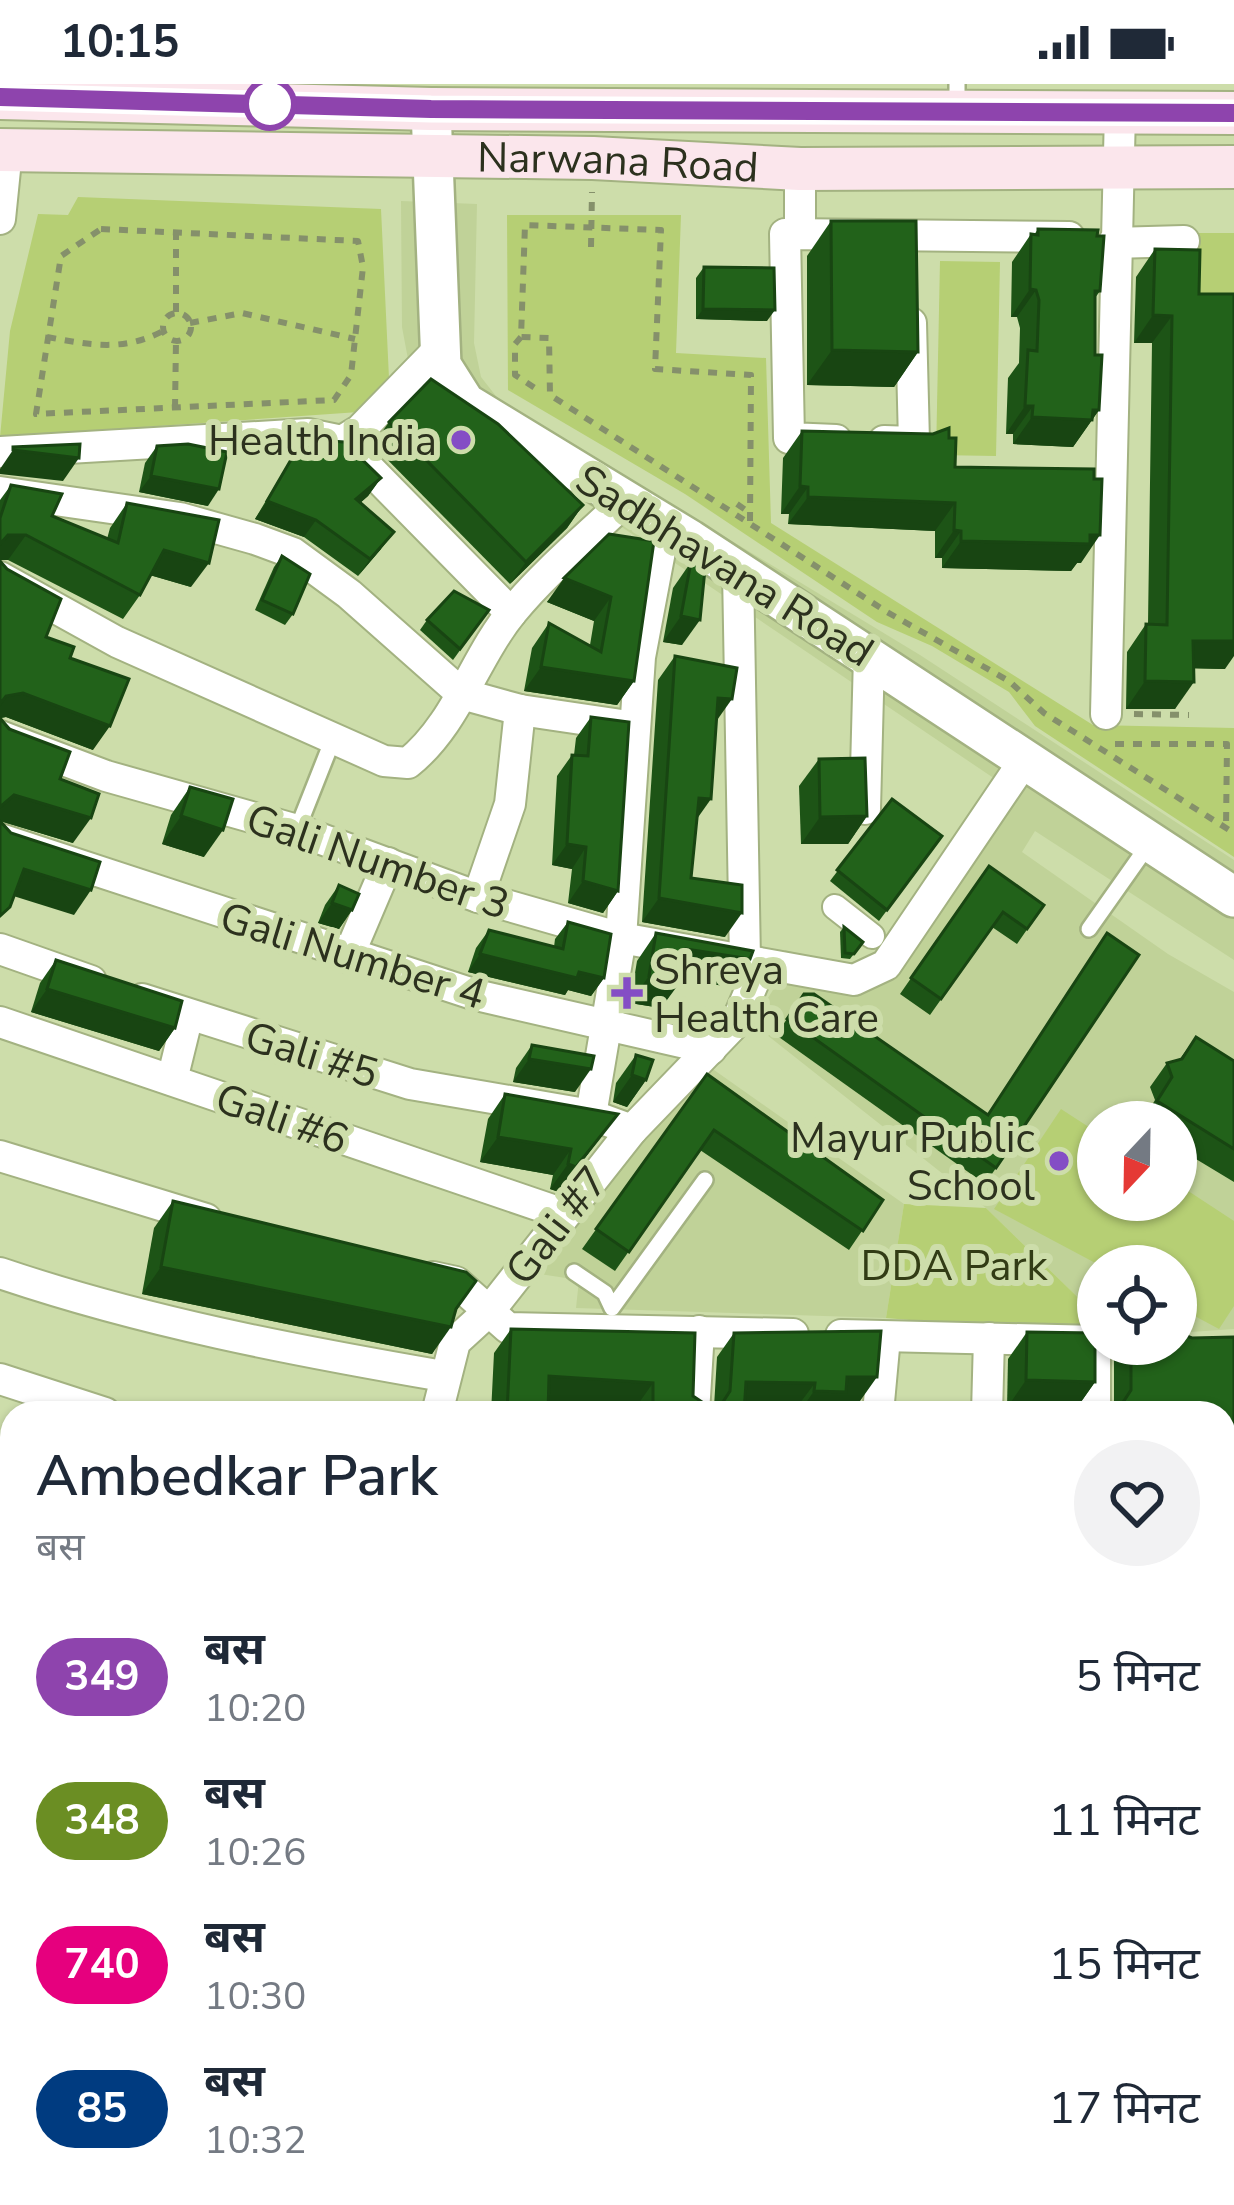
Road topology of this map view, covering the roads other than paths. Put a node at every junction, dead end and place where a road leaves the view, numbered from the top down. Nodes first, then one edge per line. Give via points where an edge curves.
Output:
1 (235, 93) edge
2 (957, 96) edge
3 (0, 98) edge
4 (509, 99) edge
5 (1210, 103) edge
6 (431, 109) junction
7 (1120, 111) junction
8 (3, 150) edge
9 (435, 159) junction
10 (1234, 167) edge
11 (1118, 168) junction
12 (800, 169) junction
13 (0, 219) edge
14 (800, 233) junction
15 (1098, 240) junction
16 (1184, 241) dead end
17 (911, 257) junction
18 (439, 350) junction
19 (342, 441) junction
20 (0, 452) edge
21 (0, 492) edge
22 (626, 500) junction
23 (665, 525) junction
24 (738, 571) junction
25 (0, 577) edge
26 (511, 613) junction
27 (869, 656) junction
28 (640, 657) junction
29 (738, 676) junction
30 (462, 694) junction
31 (520, 710) junction
32 (1106, 714) dead end
33 (635, 727) junction
34 (0, 736) edge
35 (333, 739) junction
36 (1026, 758) junction
37 (865, 809) edge
38 (297, 830) junction
39 (0, 839) edge
40 (1151, 841) junction
41 (388, 863) junction
42 (478, 897) junction
43 (1234, 897) edge
44 (836, 907) dead end
45 (1089, 929) dead end
46 (872, 936) dead end
47 (621, 938) junction
48 (0, 950) edge
49 (348, 957) junction
50 (753, 962) junction
51 (188, 1015) junction
52 (0, 1022) edge
53 (609, 1025) junction
54 (711, 1049) junction
55 (172, 1080) junction
56 (591, 1115) junction
57 (632, 1130) junction
58 (0, 1156) edge
59 (705, 1180) edge
60 (564, 1214) junction
61 (230, 1226) edge
62 (410, 1271) edge
63 (0, 1273) edge
64 (574, 1273) dead end
65 (612, 1318) junction
66 (499, 1319) junction
67 (699, 1330) junction
68 (885, 1336) junction
69 (989, 1339) junction
70 (1077, 1341) edge
71 (1097, 1365) edge
72 (443, 1376) junction
73 (0, 1379) edge
74 (40, 1401) edge
75 (439, 1401) edge
76 (695, 1401) edge
77 (879, 1401) edge
78 (987, 1401) edge
79 (1096, 1401) edge

1 - 3 main road, Narwana Road
1 - 6 main road, Narwana Road
2 - 4 main road, Narwana Road
2 - 7 main road, Narwana Road
4 - 6 main road, Narwana Road
5 - 7 main road, Narwana Road
6 - 9 street, Sadbhavana Road
7 - 11 street
8 - 9 main road, Narwana Road
8 - 13 street
9 - 12 main road, Narwana Road
9 - 18 street, Sadbhavana Road
10 - 11 main road, Narwana Road
11 - 12 main road, Narwana Road
11 - 15 street
12 - 14 street
14 - 17 street
14 - 17 street via 785,234 789,438 914,442
15 - 16 street
15 - 17 street
15 - 32 street
18 - 19 street
18 - 22 street, Sadbhavana Road via 444,377 465,403
19 - 20 street via 308,434
19 - 26 street
21 - 30 street via 180,518 293,554
22 - 23 street, Sadbhavana Road
22 - 26 street
23 - 24 street, Sadbhavana Road
23 - 28 street
24 - 27 street, Sadbhavana Road
24 - 29 street
25 - 35 street via 117,642
26 - 30 street
27 - 36 street, Sadbhavana Road
27 - 37 street
28 - 29 street
28 - 33 street
29 - 50 street
30 - 31 street
30 - 35 street via 408,764
31 - 33 street
31 - 42 street via 511,804
33 - 47 street
34 - 38 street, Gali Number 3 via 106,776
35 - 38 lane
36 - 40 street, Sadbhavana Road
36 - 50 street, Gali Number 3 via 877,972 854,980
38 - 41 street, Gali Number 3
39 - 49 street, Gali Number 4
40 - 43 street, Sadbhavana Road
40 - 45 lane
41 - 42 street, Gali Number 3
41 - 49 street
42 - 47 street, Gali Number 3
44 - 46 street
47 - 50 street, Gali Number 3
47 - 53 street
48 - 51 street, Gali #5
49 - 53 street, Gali Number 4
50 - 54 street, Gali #7 via 737,1022
51 - 55 street
51 - 56 street, Gali #5 via 410,1084
52 - 55 street, Gali #6
53 - 54 street, Gali Number 4
53 - 56 street
54 - 57 street, Gali #7
55 - 60 street, Gali #6
56 - 57 street, Gali #5
57 - 60 street, Gali #7
58 - 61 street
59 - 65 lane
60 - 66 street, Gali #7
62 - 66 street, Gali #7 via 456,1282
63 - 72 street via 225,1338
64 - 65 lane via 605,1293
65 - 66 street
65 - 67 street
66 - 72 street via 455,1342
67 - 68 street
67 - 76 street
68 - 69 street
68 - 77 street
69 - 70 street
69 - 78 street
71 - 79 street
72 - 75 street
73 - 74 street

